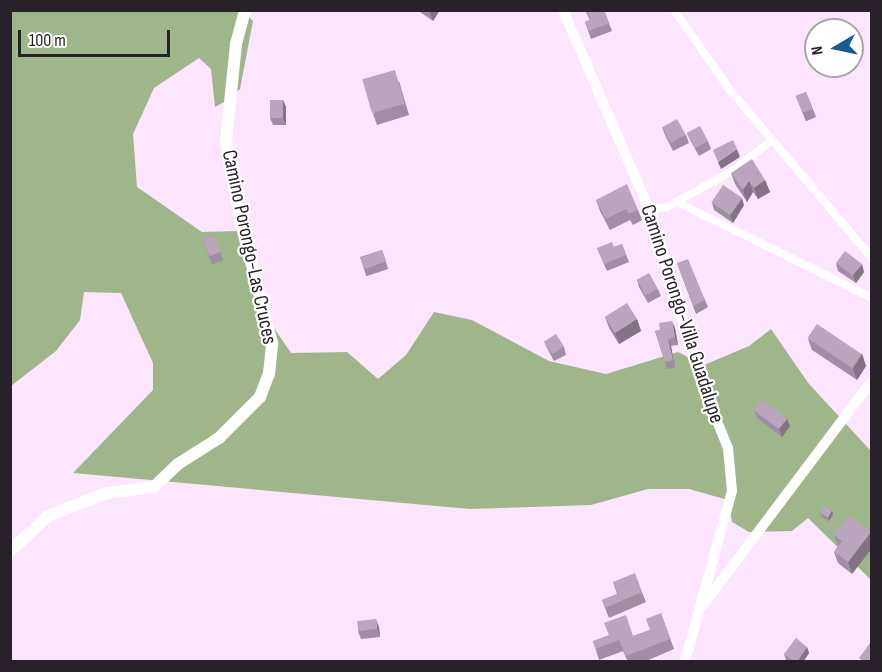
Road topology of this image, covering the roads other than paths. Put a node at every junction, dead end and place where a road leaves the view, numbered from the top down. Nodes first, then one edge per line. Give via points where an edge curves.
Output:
1 (245, 10) edge
2 (563, 10) edge
3 (674, 10) edge
4 (772, 140) junction
5 (677, 202) junction
6 (649, 209) junction
7 (872, 258) edge
8 (872, 298) edge
9 (872, 381) edge
10 (10, 551) edge
11 (697, 612) junction
12 (685, 662) edge

1 - 10 main road, Camino Porongo-Las Cruces via 236,45 226,141 241,223 272,343 269,375 260,397 219,438 178,464 154,487 107,493 48,516
2 - 6 street, Camino Porongo-Villa Guadalupe
3 - 4 street via 730,90
4 - 5 street via 734,170
4 - 7 street
5 - 6 street
5 - 8 street
6 - 11 street, Camino Porongo-Villa Guadalupe via 703,387 728,448 732,491
9 - 11 street
11 - 12 street, Camino Porongo-Villa Guadalupe

